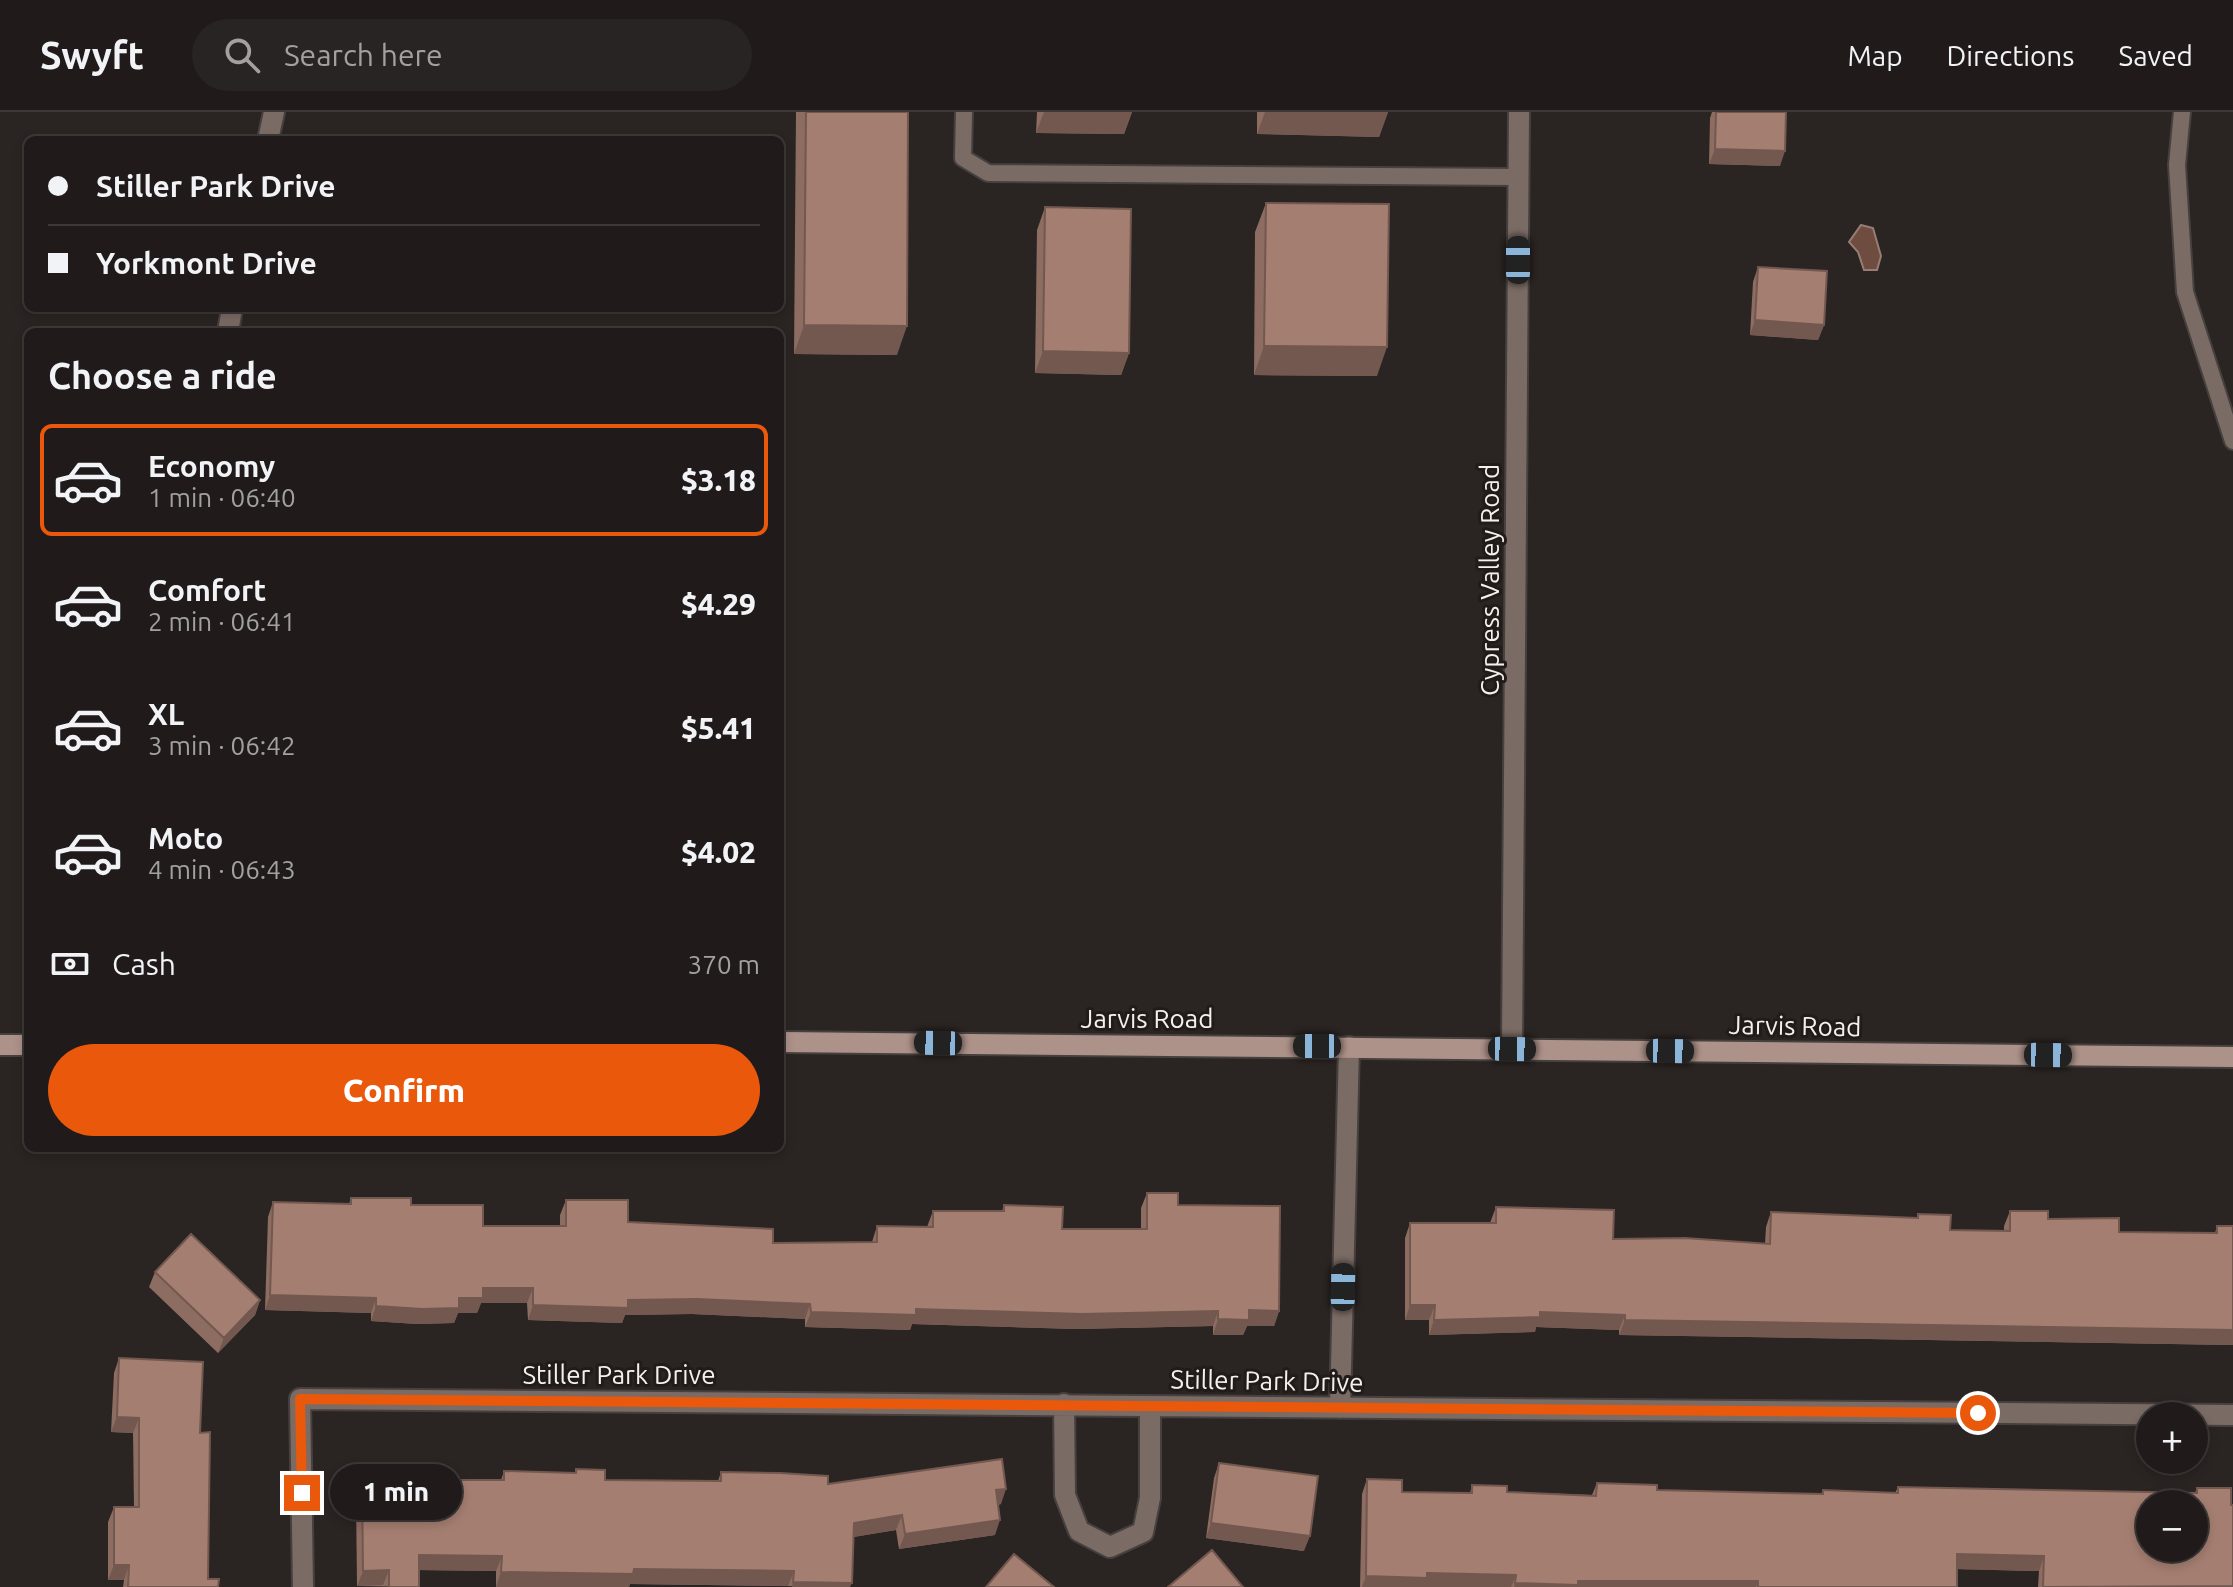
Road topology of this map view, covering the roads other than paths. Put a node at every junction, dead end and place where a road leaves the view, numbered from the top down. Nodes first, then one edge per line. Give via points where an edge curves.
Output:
1 (274, 112) edge
2 (964, 112) edge
3 (1519, 112) edge
4 (2182, 112) edge
5 (269, 136) edge
6 (1518, 177) junction
7 (2233, 441) edge
8 (784, 1042) edge
9 (0, 1045) edge
10 (24, 1045) edge
11 (1349, 1047) junction
12 (1512, 1049) junction
13 (2233, 1057) edge
14 (1064, 1404) junction
15 (1150, 1406) junction
16 (1340, 1408) junction
17 (2233, 1415) edge
18 (303, 1587) edge

1 - 5 street
2 - 6 lane via 963,158 988,173
3 - 6 street, Cypress Valley Road
4 - 7 lane via 2177,165 2185,292
6 - 12 street, Cypress Valley Road
8 - 11 street, Jarvis Road
9 - 10 street
11 - 12 street, Jarvis Road
11 - 16 street
12 - 13 street, Jarvis Road
14 - 15 street, Stiller Park Drive
14 - 15 street via 1065,1495 1079,1531 1110,1547 1143,1532 1150,1498
14 - 18 street, Stiller Park Drive via 300,1399
15 - 16 street, Stiller Park Drive
16 - 17 street, Stiller Park Drive

